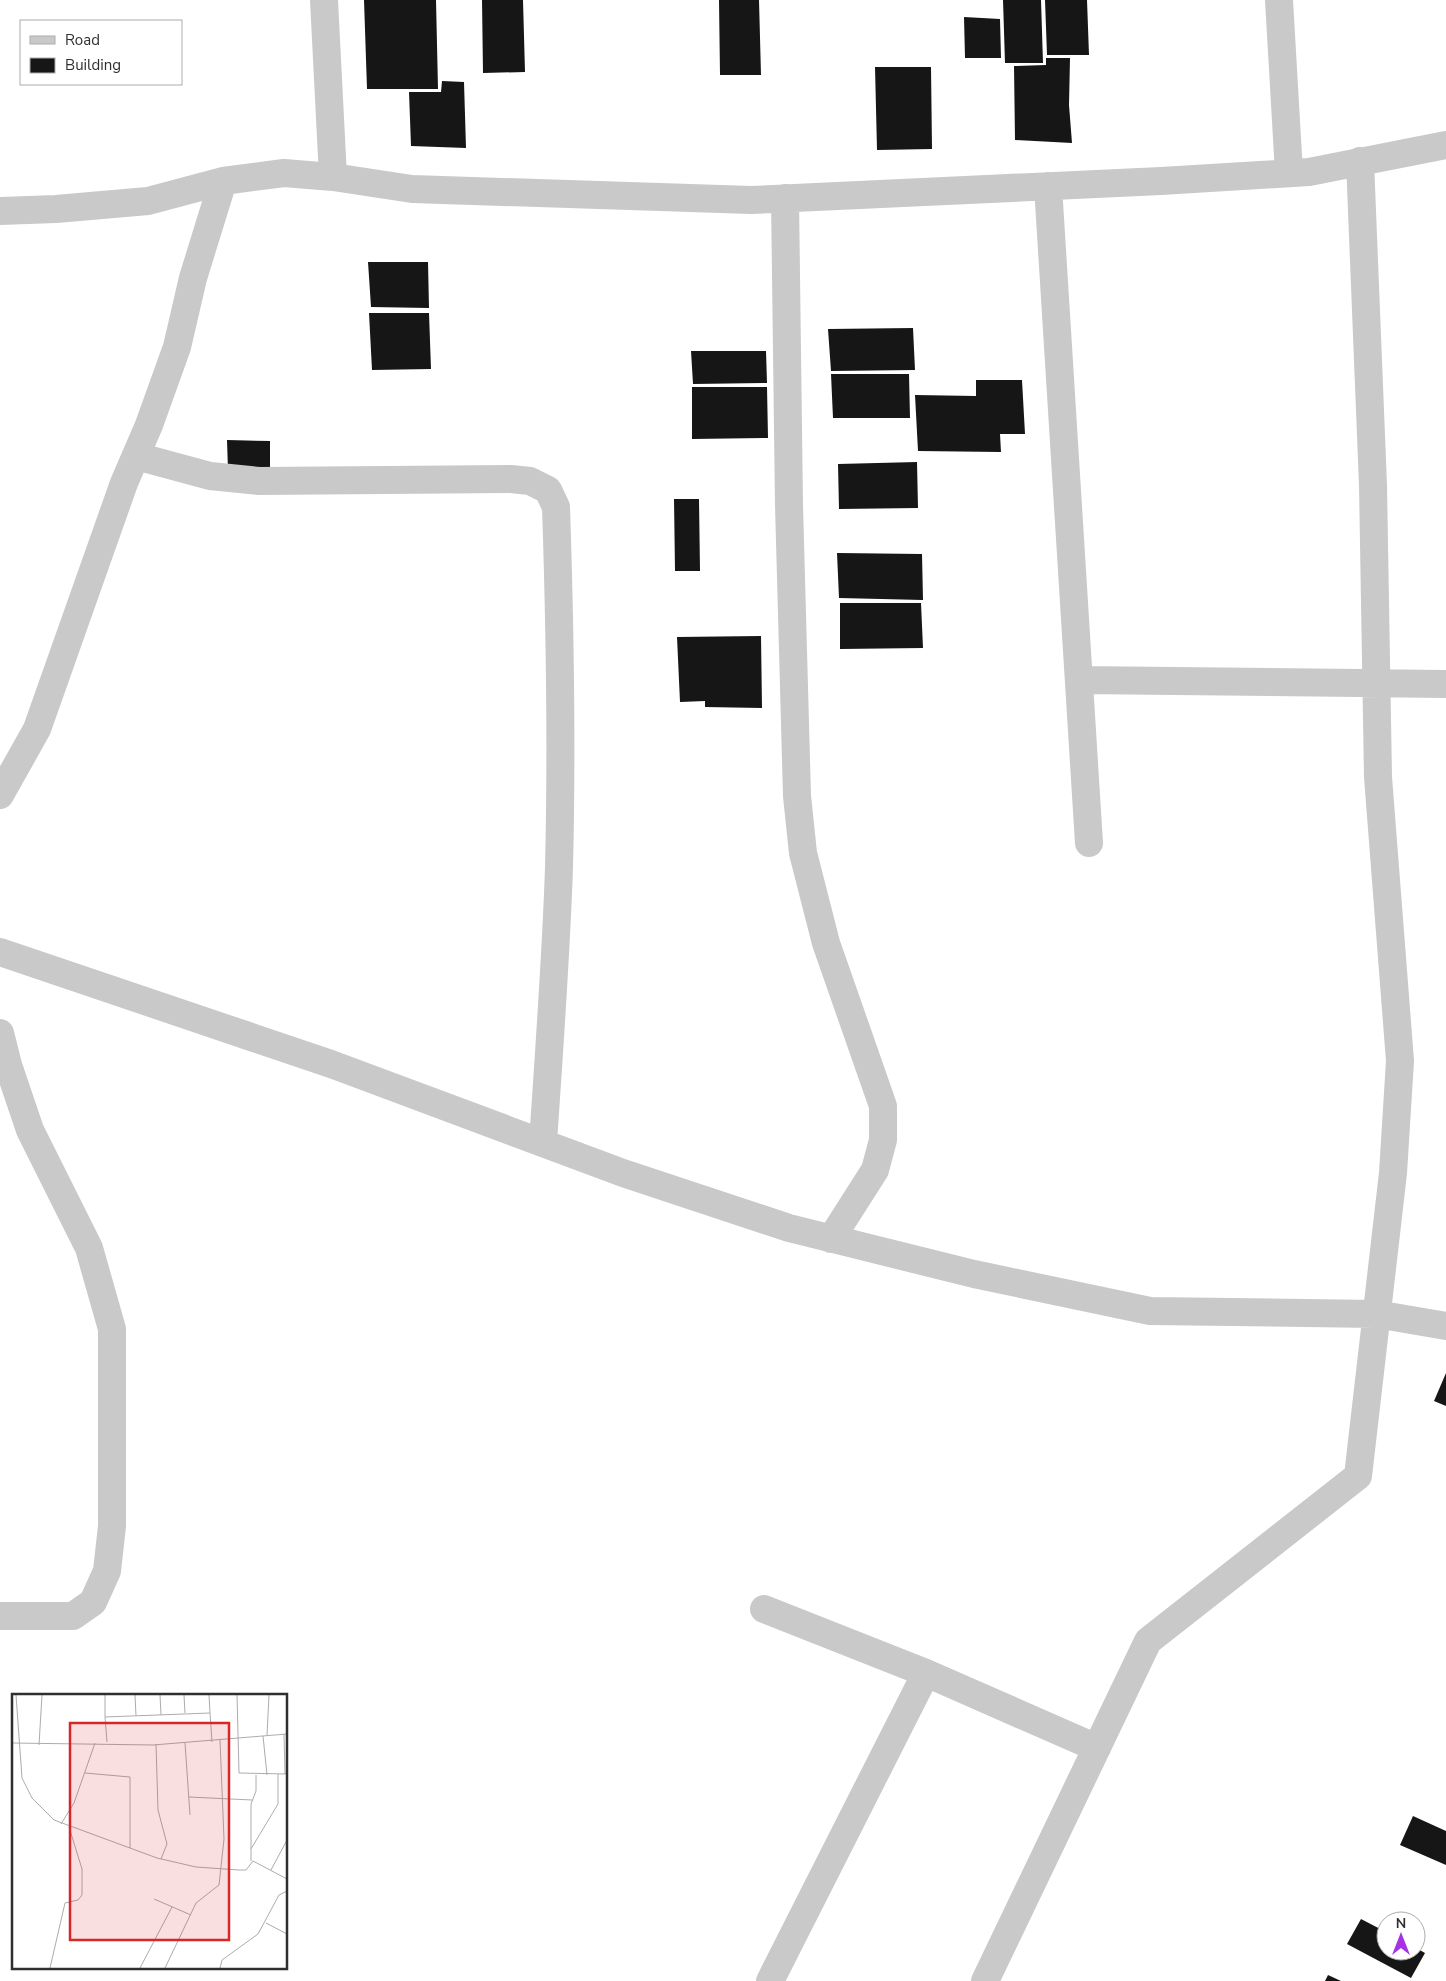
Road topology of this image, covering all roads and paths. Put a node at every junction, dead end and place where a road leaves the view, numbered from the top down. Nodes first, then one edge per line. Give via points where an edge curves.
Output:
1 (324, 0) edge
2 (1279, 0) edge
3 (1446, 145) edge
4 (1360, 161) junction
5 (1289, 173) junction
6 (334, 177) junction
7 (223, 181) junction
8 (1048, 186) junction
9 (785, 198) junction
10 (0, 211) edge
11 (136, 456) junction
12 (1079, 680) junction
13 (1377, 684) junction
14 (1446, 684) edge
15 (0, 795) edge
16 (1089, 843) dead end
17 (0, 952) edge
18 (0, 1033) edge
19 (544, 1143) junction
20 (831, 1239) junction
21 (1376, 1314) junction
22 (1446, 1326) edge
23 (764, 1609) dead end
24 (0, 1616) edge
25 (926, 1673) junction
26 (1097, 1748) junction
27 (770, 1981) edge
28 (985, 1981) edge

1 - 6 street
2 - 5 street
3 - 4 street
4 - 5 street
4 - 13 street
5 - 8 street
6 - 7 street via 284,173
6 - 9 street via 412,189 751,200
7 - 10 street via 148,201
7 - 11 street via 193,278 177,347
8 - 9 street
8 - 12 street
9 - 20 street via 789,505 798,805 803,853 826,943 883,1106 883,1140 875,1170
11 - 15 street via 124,482 38,729
11 - 19 street via 210,476 259,481 511,479 530,481 548,490 556,508 560,757 559,867
12 - 13 street
12 - 16 street
13 - 14 street
13 - 21 street via 1378,777 1400,1061 1393,1173
17 - 19 street via 331,1064
18 - 24 street via 30,1130 89,1248 112,1329 112,1526 107,1571 93,1602 73,1616
19 - 20 street via 623,1173
20 - 21 street via 974,1274 1150,1310
21 - 22 street
21 - 26 street via 1358,1476 1148,1641
23 - 25 street
25 - 26 street
25 - 27 street
26 - 28 street

